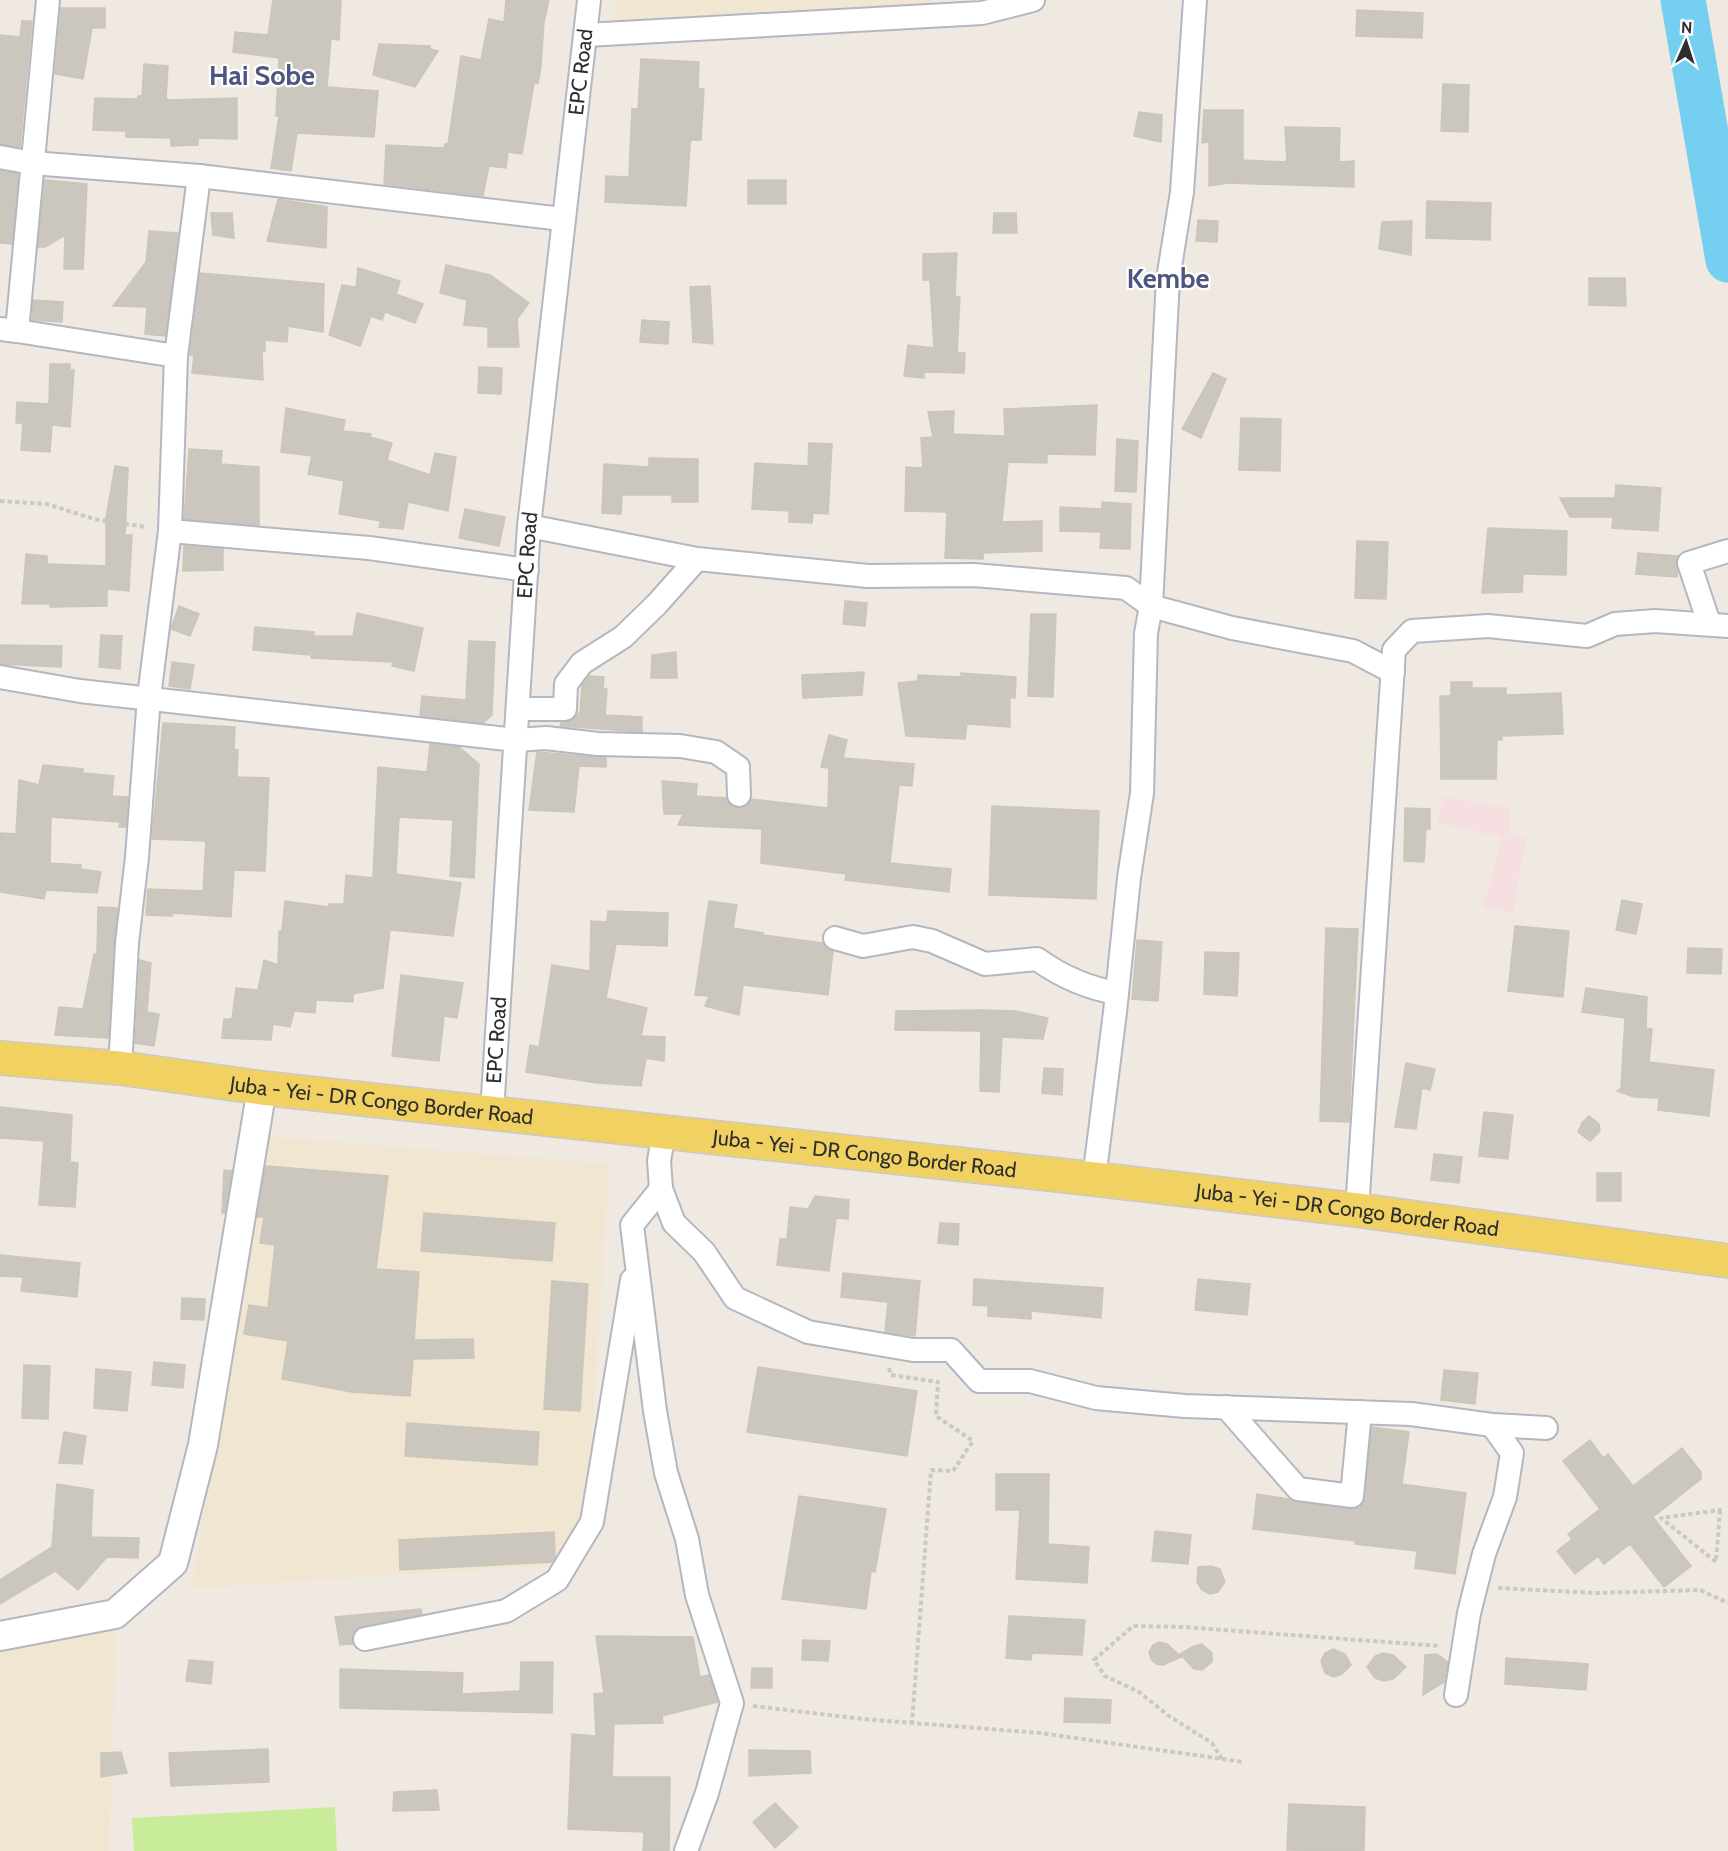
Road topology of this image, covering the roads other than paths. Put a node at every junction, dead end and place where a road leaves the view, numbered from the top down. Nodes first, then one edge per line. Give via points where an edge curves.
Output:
1 (48, 0) edge
2 (589, 0) edge
3 (1033, 0) edge
4 (1195, 0) edge
5 (586, 35) junction
6 (0, 157) edge
7 (32, 163) junction
8 (199, 176) junction
9 (562, 219) junction
10 (8, 330) edge
11 (176, 356) junction
12 (529, 526) junction
13 (170, 531) junction
14 (1728, 551) edge
15 (696, 559) junction
16 (527, 570) junction
17 (1151, 606) junction
18 (1718, 625) edge
19 (1394, 672) junction
20 (0, 677) edge
21 (149, 697) junction
22 (518, 709) junction
23 (516, 740) junction
24 (739, 795) dead end
25 (835, 938) dead end
26 (1117, 993) junction
27 (0, 1058) edge
28 (120, 1068) junction
29 (262, 1088) junction
30 (492, 1112) junction
31 (664, 1131) junction
32 (1094, 1179) junction
33 (661, 1190) junction
34 (1357, 1210) junction
35 (636, 1258) junction
36 (1728, 1262) edge
37 (1226, 1407) junction
38 (1360, 1412) junction
39 (1492, 1425) junction
40 (1546, 1428) dead end
41 (0, 1636) edge
42 (365, 1640) dead end
43 (1456, 1695) dead end
44 (686, 1851) edge

1 - 7 street
2 - 5 street, EPC Road
3 - 5 street via 982,13
4 - 17 street via 1182,192 1168,279
5 - 9 street, EPC Road
6 - 7 street
7 - 8 street
7 - 10 street
8 - 9 street
8 - 11 street
9 - 12 street, EPC Road
10 - 11 street
11 - 13 street
12 - 15 street
12 - 16 street, EPC Road
13 - 16 street via 369,548
13 - 21 street
14 - 18 street via 1689,564
15 - 17 street via 868,576 974,575 1126,588
15 - 22 street via 623,637 582,663 566,684 565,709
16 - 22 street, EPC Road
17 - 19 street via 1232,628 1353,651
17 - 26 street via 1146,633 1142,793
18 - 19 street via 1655,621 1614,624 1587,636 1488,626 1412,631 1394,650
19 - 34 street
20 - 21 street via 80,691
21 - 23 street
21 - 28 street
22 - 23 street, EPC Road
23 - 24 street via 546,738 680,746 716,752 738,767
23 - 30 street, EPC Road
25 - 26 street via 863,946 913,937 985,964 1037,959 1059,975
26 - 32 street
27 - 28 main road, Juba - Yei - DR Congo Border Road
28 - 29 main road, Juba - Yei - DR Congo Border Road
29 - 30 main road, Juba - Yei - DR Congo Border Road
29 - 41 street via 203,1445 174,1563 115,1614
30 - 31 main road, Juba - Yei - DR Congo Border Road
31 - 32 main road, Juba - Yei - DR Congo Border Road
31 - 33 street via 659,1161
32 - 34 main road, Juba - Yei - DR Congo Border Road
33 - 35 street via 632,1225
33 - 37 street via 674,1223 705,1252 735,1298 808,1332 913,1350 951,1350 979,1380 1030,1381 1096,1398
34 - 36 main road, Juba - Yei - DR Congo Border Road
35 - 42 street via 592,1522 557,1580 506,1611
35 - 44 street via 666,1473 732,1703
37 - 38 street
37 - 38 street via 1298,1489 1352,1496
38 - 39 street via 1411,1414
39 - 40 street
39 - 43 street via 1512,1453 1505,1497 1476,1587

